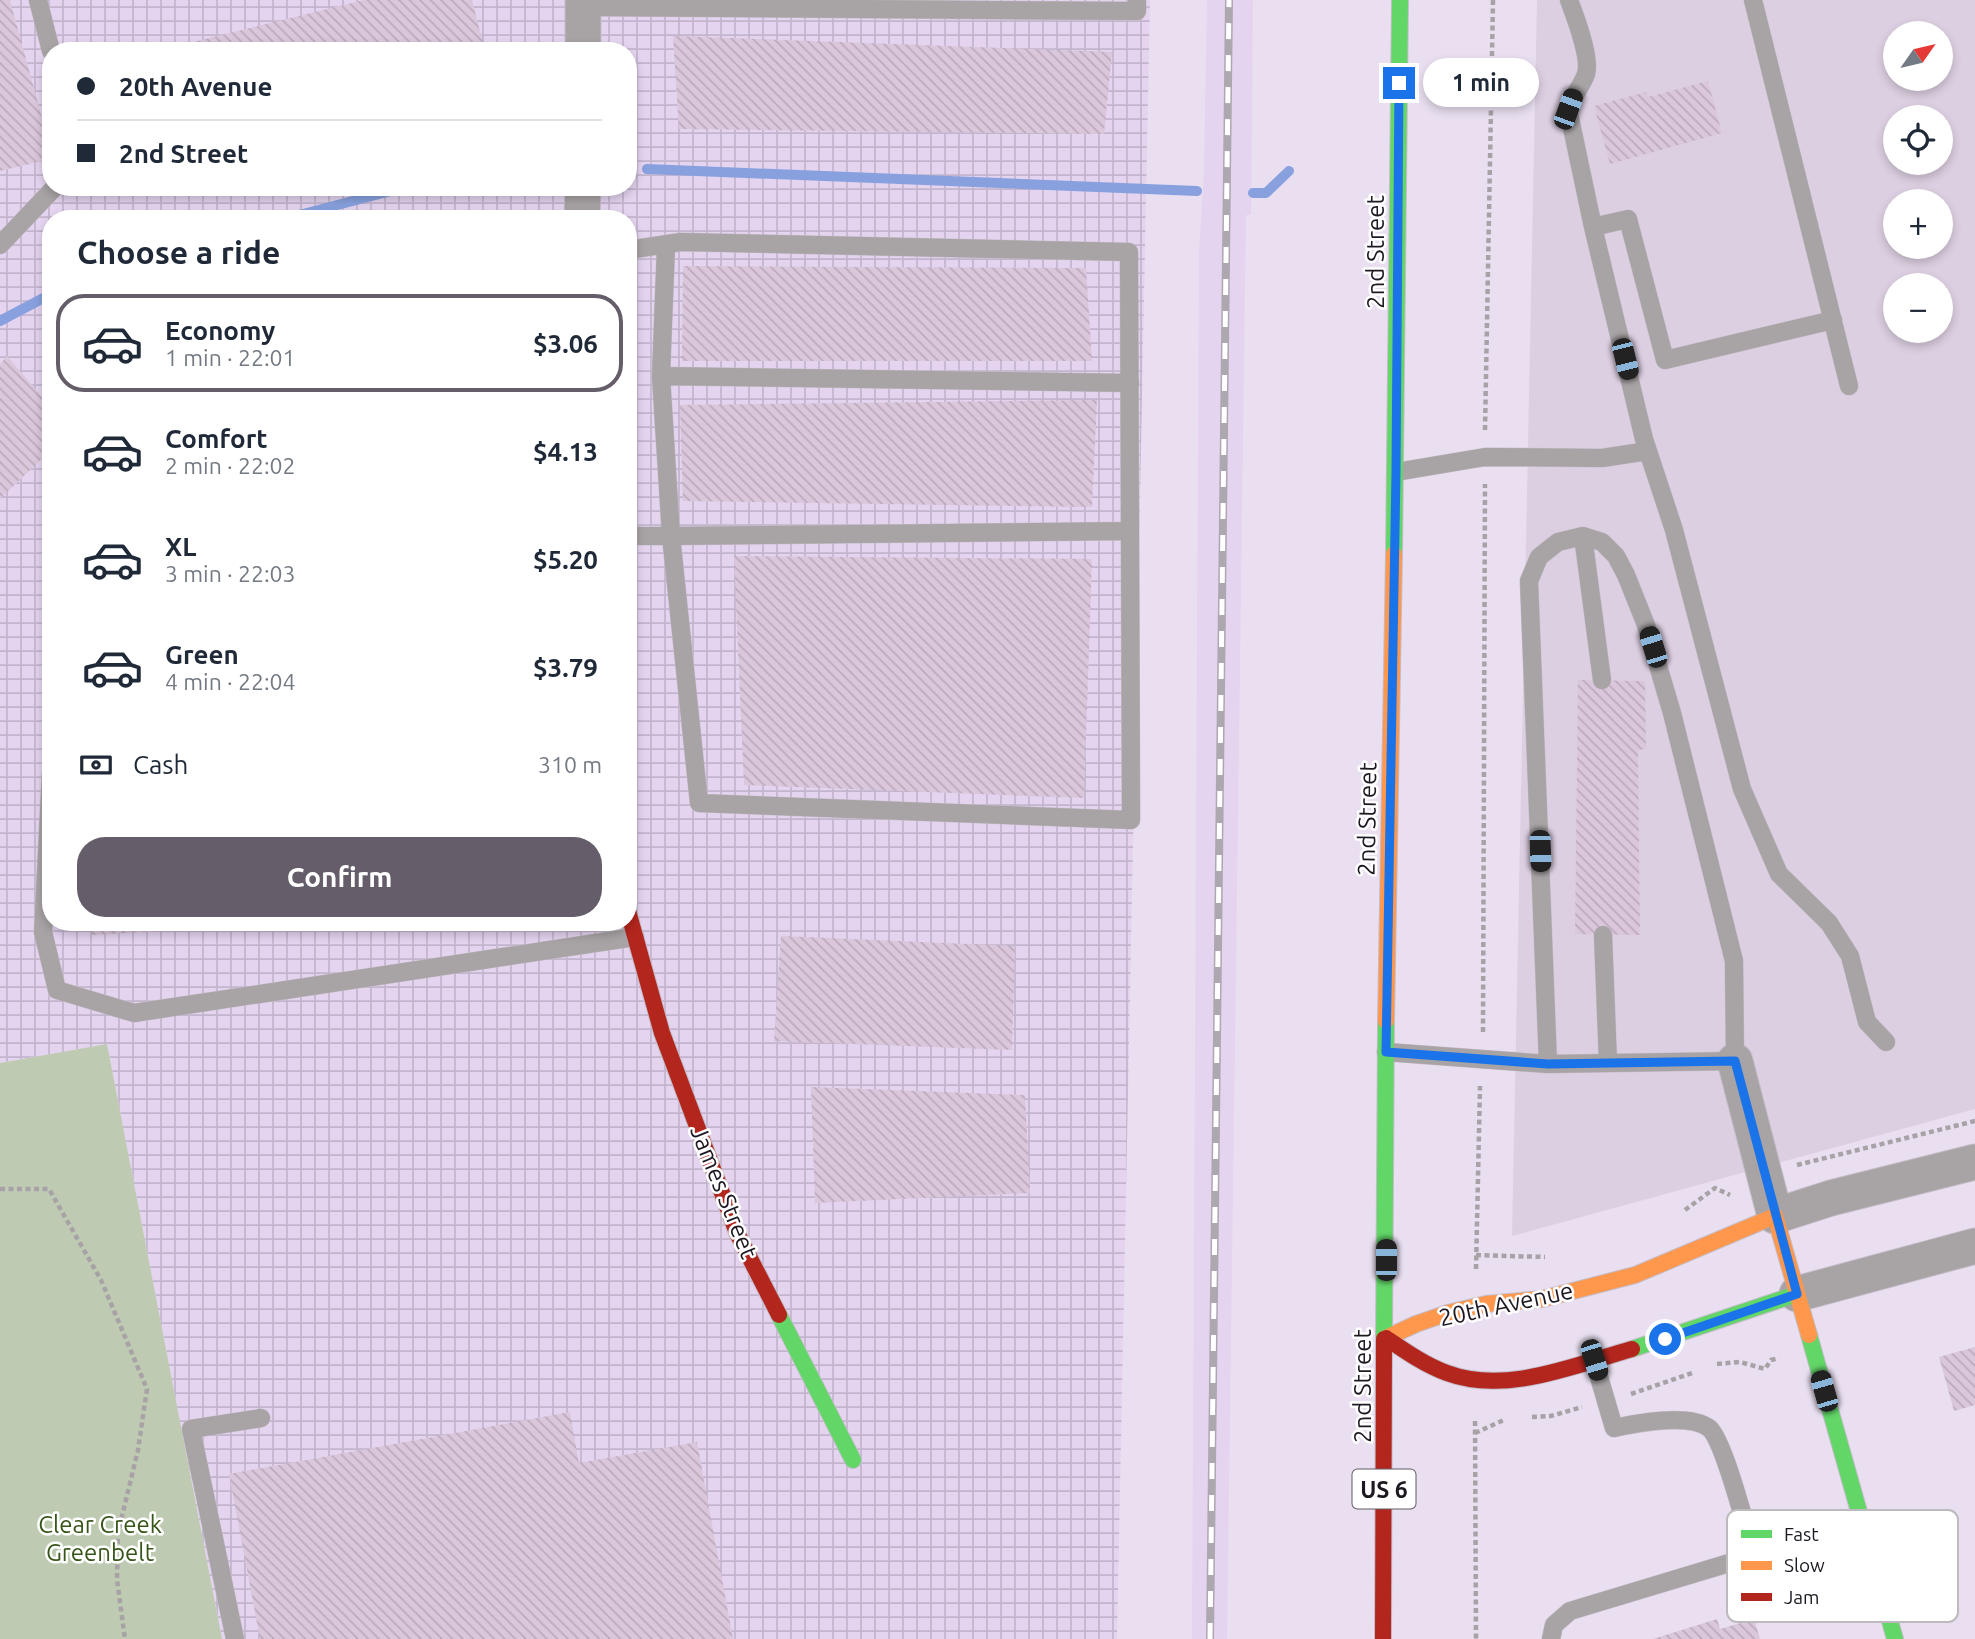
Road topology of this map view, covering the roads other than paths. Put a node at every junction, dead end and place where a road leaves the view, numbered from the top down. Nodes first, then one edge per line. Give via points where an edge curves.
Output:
1 (38, 0) edge
2 (1137, 0) edge
3 (1400, 0) edge
4 (1569, 0) edge
5 (1753, 0) edge
6 (583, 3) edge
7 (661, 4) edge
8 (49, 42) edge
9 (583, 42) edge
10 (46, 196) edge
11 (1593, 227) junction
12 (0, 245) edge
13 (666, 245) junction
14 (637, 249) edge
15 (1833, 320) junction
16 (661, 376) junction
17 (1130, 383) junction
18 (1849, 386) dead end
19 (1648, 451) junction
20 (1396, 472) junction
21 (1130, 531) junction
22 (637, 536) edge
23 (671, 536) junction
24 (1583, 536) junction
25 (1602, 680) dead end
26 (43, 931) edge
27 (633, 931) edge
28 (1603, 934) dead end
29 (635, 937) junction
30 (1886, 1042) dead end
31 (1386, 1052) junction
32 (1735, 1061) junction
33 (1608, 1063) junction
34 (1548, 1064) junction
35 (1975, 1162) edge
36 (1775, 1216) junction
37 (1975, 1246) edge
38 (1797, 1294) junction
39 (1386, 1338) junction
40 (1594, 1360) junction
41 (261, 1418) dead end
42 (853, 1460) dead end
43 (1740, 1510) edge
44 (1858, 1510) edge
45 (1727, 1563) edge
46 (1890, 1622) edge
47 (235, 1639) edge
48 (1383, 1639) edge
49 (1551, 1639) edge
50 (1895, 1639) edge

1 - 8 lane
2 - 7 lane via 1137,11
3 - 20 street, 2nd Street / US 6
4 - 11 lane via 1587,74 1568,109
5 - 15 lane
6 - 7 lane
6 - 9 street
10 - 12 lane
11 - 15 lane via 1628,219 1665,360
11 - 19 lane
13 - 14 lane
13 - 16 lane
13 - 17 lane via 1129,252
15 - 18 lane
16 - 17 lane
16 - 23 lane
17 - 21 lane
19 - 20 lane via 1602,458 1485,457
19 - 30 lane via 1674,530 1742,789 1779,874 1829,923 1850,956 1867,1022
20 - 31 street, 2nd Street / US 6
21 - 23 lane
21 - 23 lane via 1131,821 699,803
22 - 23 lane
24 - 25 lane
24 - 32 lane via 1602,542 1626,575 1672,713 1734,961
24 - 34 lane via 1558,542 1539,557 1529,580
26 - 29 lane via 57,990 134,1013
27 - 29 street, James Street
28 - 33 lane
29 - 42 street, James Street via 662,1033 737,1233
31 - 34 lane
31 - 39 street, 2nd Street / US 6
32 - 33 lane
32 - 36 street
33 - 34 lane
35 - 36 street, 20th Avenue
36 - 38 street
36 - 39 street, 20th Avenue via 1635,1275 1542,1299 1486,1304 1416,1324
37 - 38 street, 20th Avenue
38 - 40 street, 20th Avenue
38 - 44 street
39 - 40 street, 20th Avenue via 1457,1376 1497,1380
39 - 48 street, 2nd Street / US 6
40 - 43 lane via 1614,1428 1640,1422 1693,1421 1710,1429
41 - 47 lane via 191,1429
45 - 49 lane via 1570,1611 1554,1625
46 - 50 street

